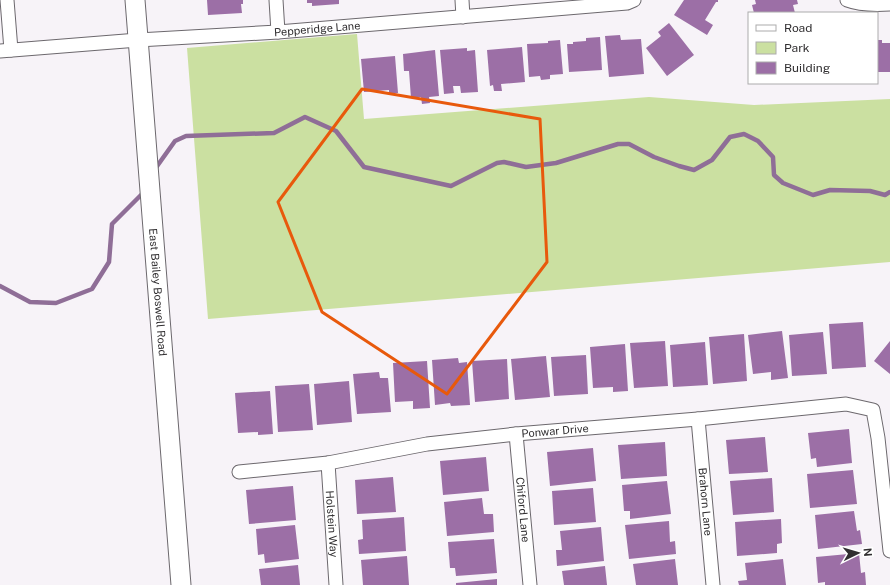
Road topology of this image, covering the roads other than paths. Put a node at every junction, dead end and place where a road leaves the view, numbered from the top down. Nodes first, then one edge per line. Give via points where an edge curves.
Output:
1 (7, 0) edge
2 (135, 0) edge
3 (276, 0) edge
4 (462, 0) edge
5 (634, 0) edge
6 (847, 0) edge
7 (890, 4) edge
8 (463, 17) junction
9 (278, 32) junction
10 (138, 40) junction
11 (5, 50) edge
12 (698, 419) junction
13 (516, 434) junction
14 (328, 463) junction
15 (240, 472) dead end
16 (890, 551) edge
17 (181, 585) edge
18 (336, 585) edge
19 (530, 585) edge
20 (713, 585) edge

1 - 11 street
2 - 10 street, East Bailey Boswell Road
3 - 9 street
4 - 8 street
5 - 8 street, Pepperidge Lane via 627,3
6 - 7 street via 874,5
8 - 9 street, Pepperidge Lane
9 - 10 street, Pepperidge Lane
10 - 11 street, Pepperidge Lane
10 - 17 street, East Bailey Boswell Road
12 - 13 street, Ponwar Drive
12 - 16 street, Ponwar Drive via 846,404 873,410
12 - 20 street, Brahorn Lane
13 - 14 street, Ponwar Drive via 427,444
13 - 19 street, Chiford Lane
14 - 15 street, Ponwar Drive
14 - 18 street, Holstein Way

